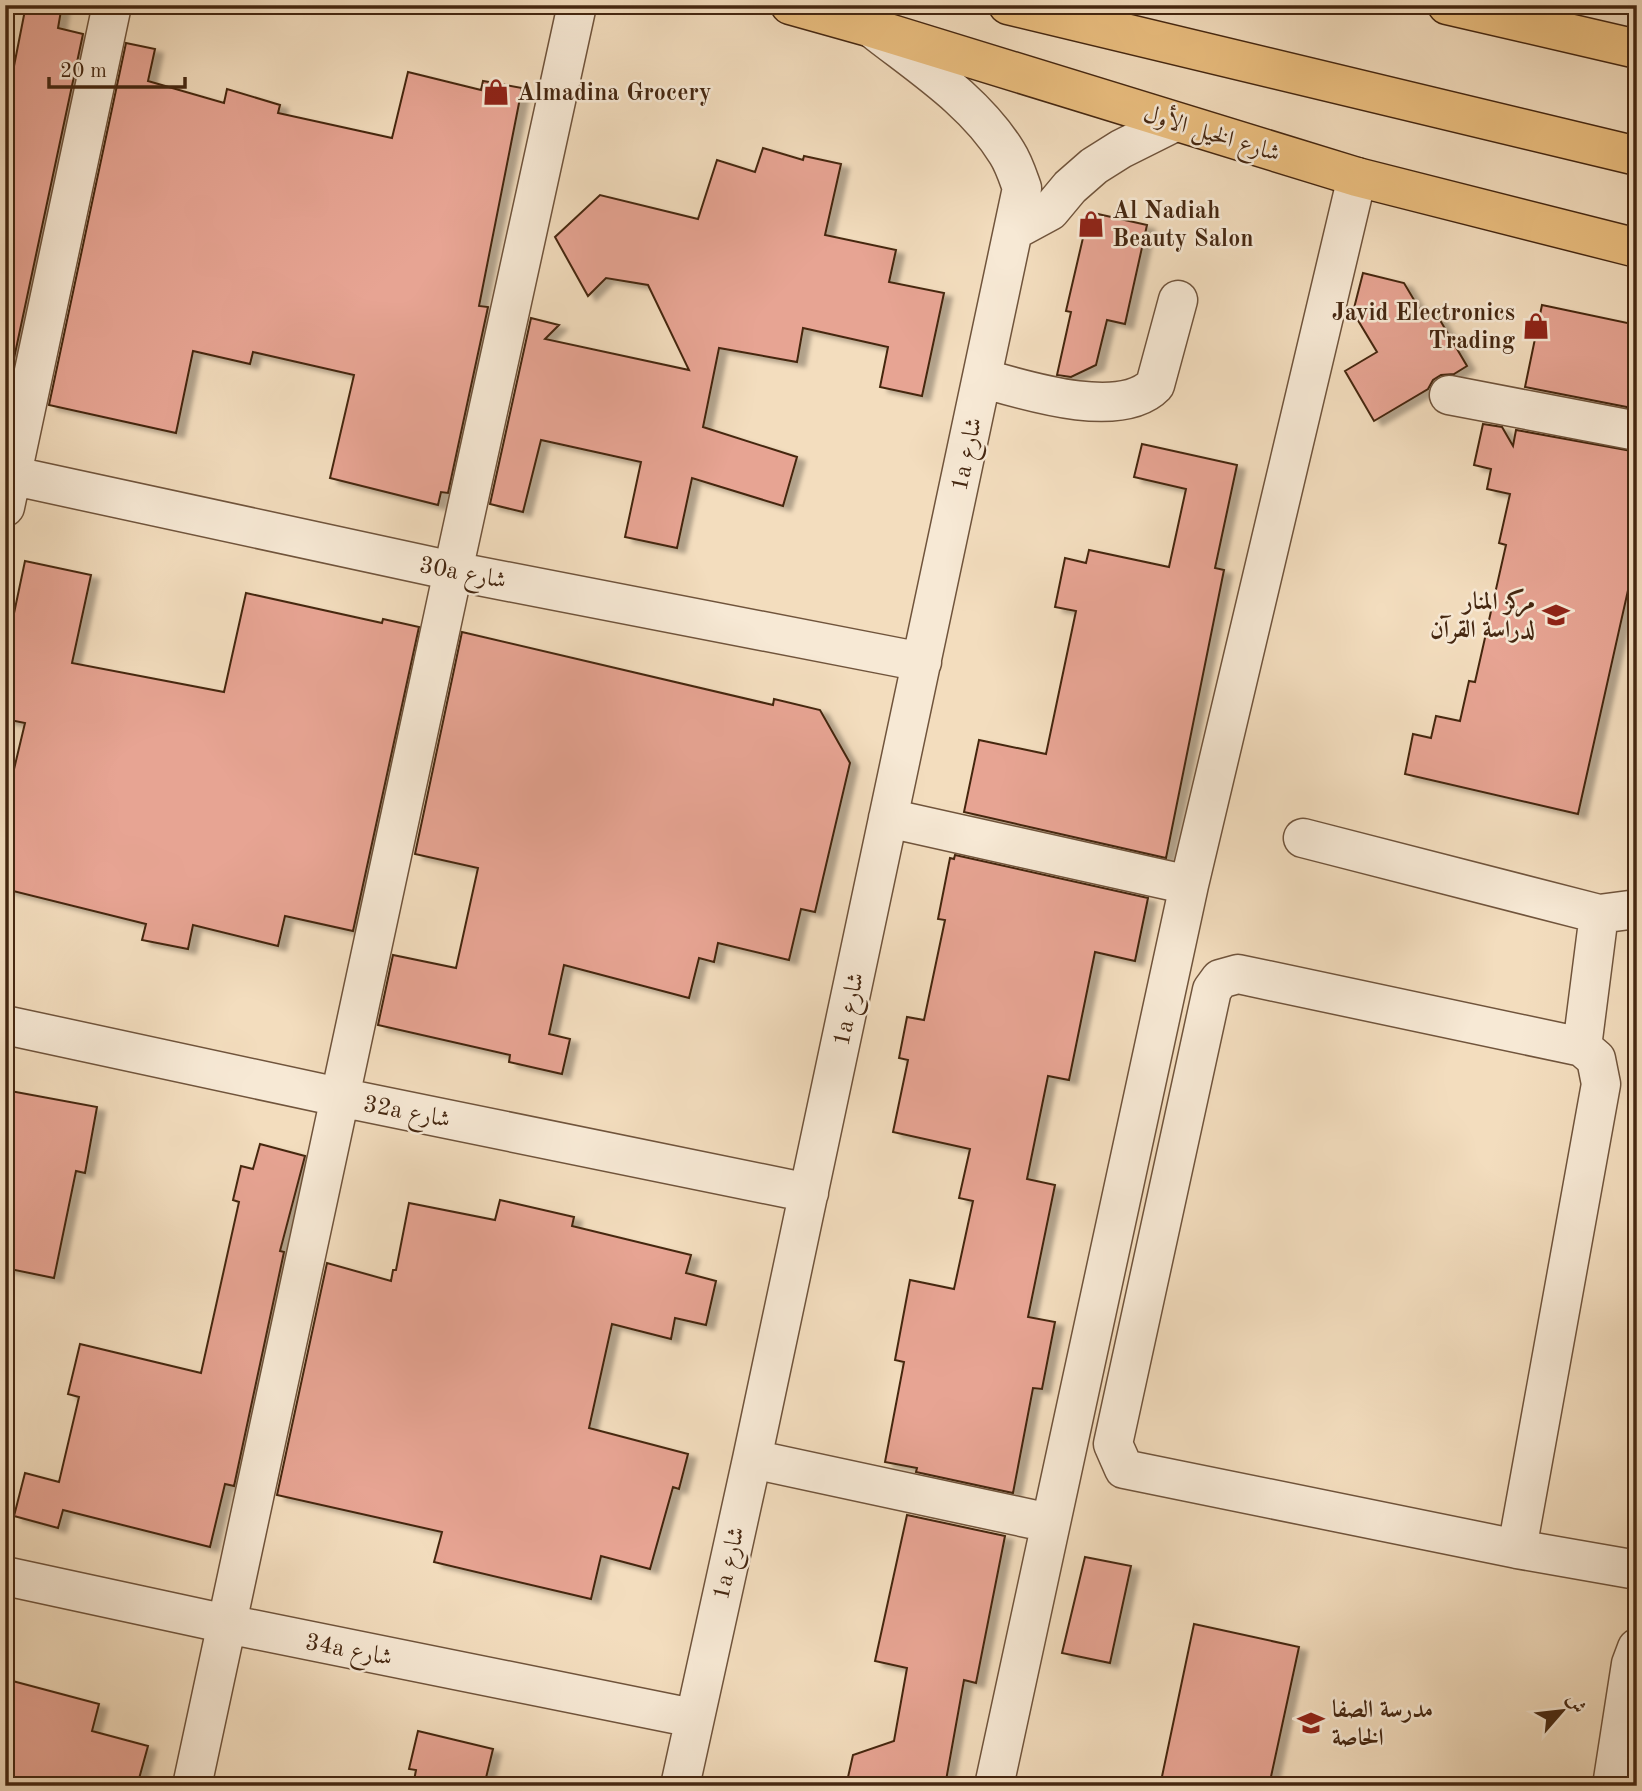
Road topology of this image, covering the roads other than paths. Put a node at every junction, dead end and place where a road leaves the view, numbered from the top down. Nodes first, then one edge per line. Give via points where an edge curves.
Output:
1 (112, 5) edge
2 (577, 5) edge
3 (790, 5) edge
4 (1008, 5) edge
5 (1447, 5) edge
6 (853, 16) edge
7 (1637, 49) edge
8 (1175, 122) junction
9 (1637, 156) edge
10 (1357, 177) junction
11 (1013, 231) junction
12 (1637, 248) edge
13 (1178, 300) dead end
14 (982, 378) junction
15 (1449, 394) dead end
16 (1637, 431) edge
17 (7, 485) edge
18 (453, 571) junction
19 (922, 662) junction
20 (888, 818) junction
21 (1303, 838) dead end
22 (1189, 885) junction
23 (1637, 909) edge
24 (1599, 914) junction
25 (5, 1025) edge
26 (1583, 1047) junction
27 (339, 1097) junction
28 (809, 1192) junction
29 (752, 1459) junction
30 (1050, 1522) junction
31 (1517, 1549) junction
32 (1637, 1570) edge
33 (5, 1576) edge
34 (227, 1624) junction
35 (1637, 1648) edge
36 (693, 1718) junction
37 (192, 1786) edge
38 (680, 1786) edge
39 (994, 1786) edge
40 (1612, 1786) edge

1 - 17 street
2 - 18 street
3 - 6 main road, شارع الخيل الأول
4 - 9 main road
5 - 7 main road
6 - 8 main road, شارع الخيل الأول
6 - 11 street, 1a شارع via 968,105 989,127 1009,155 1022,188
8 - 10 main road, شارع الخيل الأول
8 - 11 street via 1094,166 1050,211
10 - 12 main road, شارع الخيل الأول
10 - 22 street
11 - 14 street, 1a شارع
13 - 14 street via 1155,385 1138,397 1093,402 1054,398
14 - 19 street, 1a شارع
15 - 16 street
17 - 18 street, 30a شارع
18 - 19 street, 30a شارع
18 - 27 street
19 - 20 street, 1a شارع
20 - 22 street
20 - 28 street, 1a شارع
21 - 24 street
22 - 30 street
23 - 24 street
24 - 26 street
25 - 27 street, 32a شارع
26 - 31 street via 1595,1059 1601,1084
26 - 31 street via 1238,974 1220,979 1212,990 1113,1444 1124,1469
27 - 28 street, 32a شارع
27 - 34 street
28 - 29 street, 1a شارع
29 - 30 street
29 - 36 street, 1a شارع
30 - 39 street
31 - 32 street
33 - 34 street, 34a شارع
34 - 36 street, 34a شارع
34 - 37 street
35 - 40 street
36 - 38 street, 1a شارع

